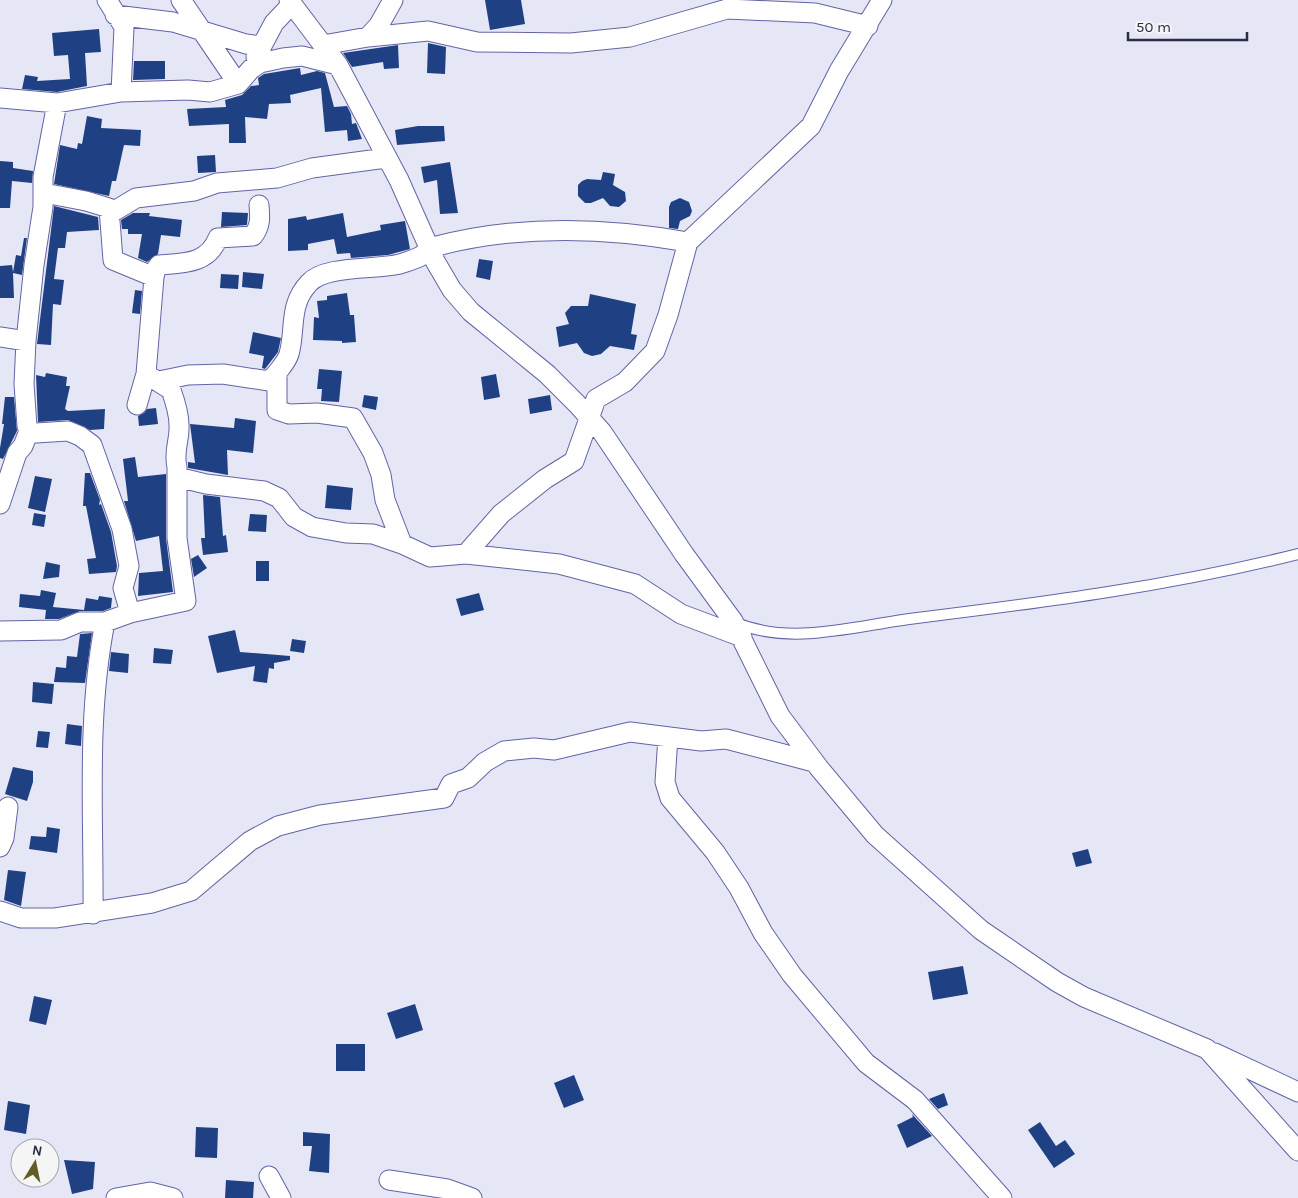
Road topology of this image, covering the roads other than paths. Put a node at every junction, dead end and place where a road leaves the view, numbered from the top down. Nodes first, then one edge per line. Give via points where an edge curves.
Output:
1 (393, 0) edge
2 (882, 0) edge
3 (184, 1) edge
4 (291, 2) edge
5 (111, 8) edge
6 (145, 20) junction
7 (868, 26) junction
8 (202, 29) junction
9 (368, 37) junction
10 (125, 40) junction
11 (323, 45) junction
12 (262, 46) junction
13 (338, 65) junction
14 (251, 69) junction
15 (238, 84) junction
16 (121, 92) junction
17 (0, 98) edge
18 (57, 103) junction
19 (386, 158) junction
20 (44, 193) junction
21 (258, 205) dead end
22 (111, 213) junction
23 (688, 242) junction
24 (430, 247) junction
25 (154, 277) junction
26 (0, 337) edge
27 (26, 341) junction
28 (277, 375) junction
29 (152, 378) junction
30 (137, 405) dead end
31 (589, 418) junction
32 (30, 430) junction
33 (177, 477) junction
34 (0, 504) edge
35 (402, 544) junction
36 (466, 554) junction
37 (1298, 554) edge
38 (130, 614) junction
39 (104, 622) junction
40 (737, 629) junction
41 (0, 631) edge
42 (668, 737) junction
43 (814, 762) junction
44 (8, 807) dead end
45 (0, 847) edge
46 (0, 911) edge
47 (93, 914) junction
48 (1207, 1049) junction
49 (1298, 1092) edge
50 (1298, 1151) edge
51 (269, 1176) dead end
52 (389, 1180) dead end
53 (116, 1198) edge
54 (174, 1198) edge
55 (281, 1198) edge
56 (472, 1198) edge
57 (1002, 1198) edge

1 - 9 street
2 - 7 street
3 - 6 street
3 - 8 street
4 - 11 street
4 - 12 street via 274,23
5 - 6 street
5 - 10 street via 124,27
6 - 8 street
6 - 10 street
7 - 9 street via 814,13 727,8 630,37 571,43 477,42 428,30
7 - 23 street via 839,71 811,126
8 - 12 street
8 - 15 street
9 - 11 street
10 - 16 street
11 - 13 street
12 - 14 street
13 - 14 street via 302,56 260,63
13 - 19 street
14 - 15 street
15 - 16 street via 210,92
16 - 18 street
17 - 18 street
18 - 20 street via 43,177
19 - 22 street via 312,168 277,178 217,183 194,190 136,198
19 - 24 street
20 - 22 street via 93,202 109,208
20 - 27 street
21 - 25 street via 260,220 253,236 218,238 214,248 197,262 159,265
22 - 25 street via 113,260
23 - 24 street via 590,232 501,233
23 - 31 street via 655,351 625,382 596,399
24 - 28 street via 421,256 400,264 323,274 309,282 298,299 291,327 289,356
24 - 31 street via 452,290 471,312 547,374
25 - 29 street
26 - 27 street
27 - 32 street via 24,384
28 - 29 street via 269,381 223,374
28 - 35 street via 277,410 289,414 317,413 352,418 363,432 381,475 385,500
29 - 30 street
29 - 33 street via 171,390 178,416 174,457
31 - 36 street via 574,462 545,479 502,514
31 - 40 street
32 - 34 street via 17,453
32 - 38 street via 36,433 68,431 92,445 122,529 129,566 123,588
33 - 35 street via 264,491 279,498 294,517 312,527 373,534
33 - 38 street via 178,538 186,602
35 - 36 street via 430,557
36 - 40 street via 559,564 635,584 681,614
37 - 40 lane via 1216,574 1085,597 861,627 804,633
38 - 39 street
39 - 41 street via 80,622 61,630
39 - 47 street via 92,714
40 - 43 street via 780,716
42 - 43 street via 701,741 726,739
42 - 47 street via 630,732 554,750 504,751 485,762 468,778 451,784 444,798 320,815 278,826 250,841 191,891 152,903
42 - 57 street via 665,782 670,798 715,852 792,976 866,1064 915,1100
43 - 48 street via 874,835 981,930 1084,997
44 - 45 street
46 - 47 street via 21,918
48 - 49 street
48 - 50 street
51 - 55 street
52 - 56 street via 448,1189
53 - 54 street via 150,1192

